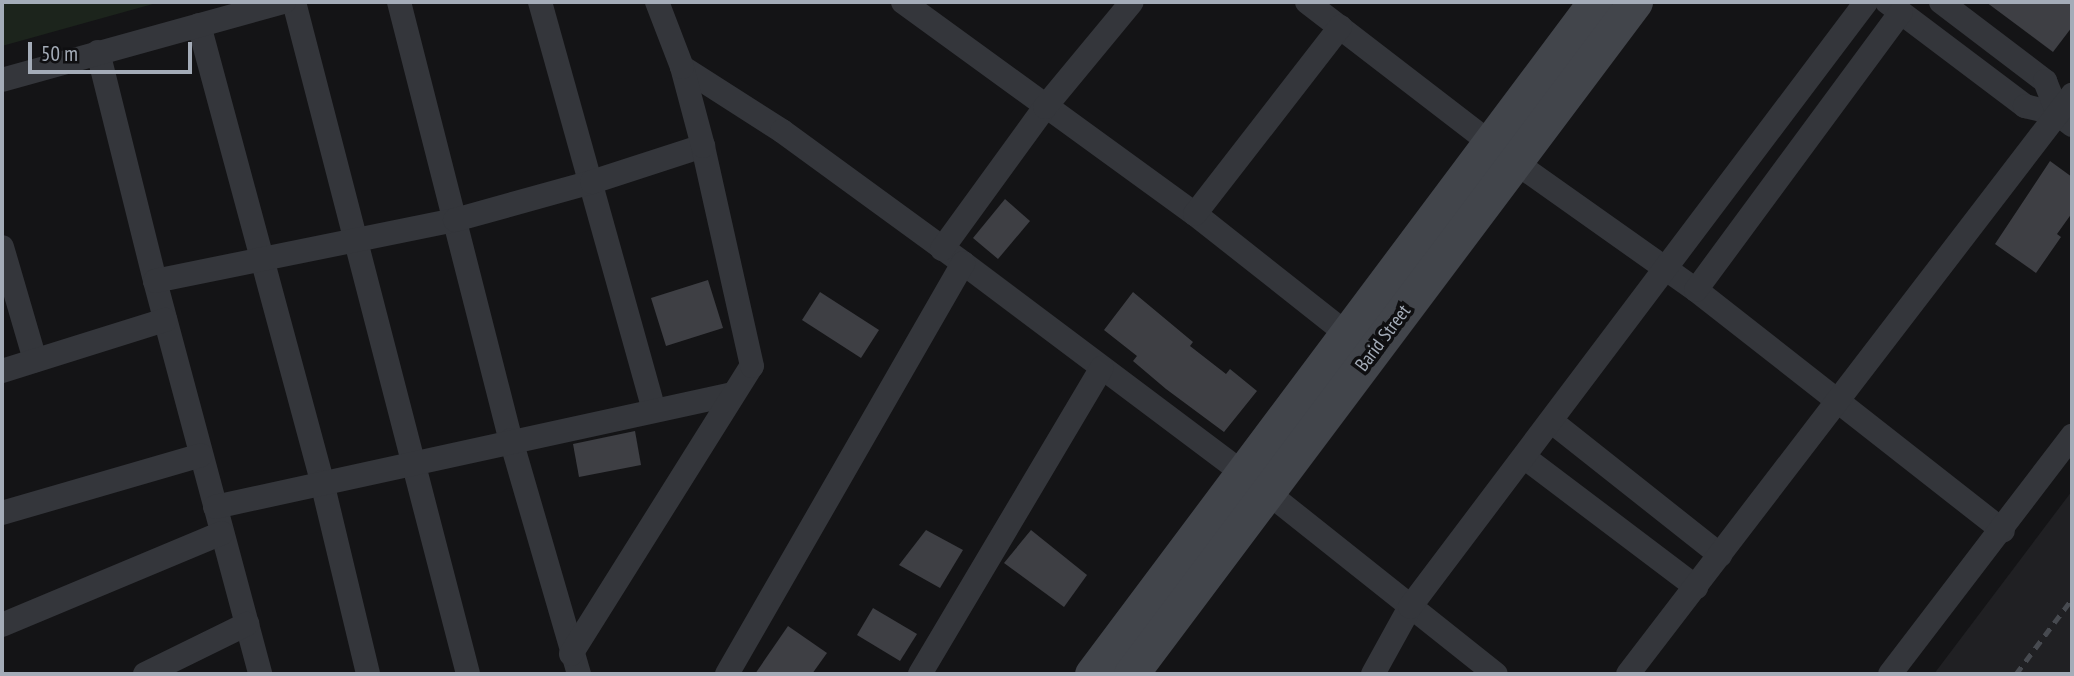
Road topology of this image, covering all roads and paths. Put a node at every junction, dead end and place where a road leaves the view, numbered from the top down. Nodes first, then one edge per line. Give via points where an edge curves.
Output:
1 (284, 2) edge
2 (293, 2) edge
3 (399, 2) edge
4 (540, 2) edge
5 (657, 2) edge
6 (1132, 2) edge
7 (1307, 2) edge
8 (1595, 2) edge
9 (1634, 2) edge
10 (1866, 2) edge
11 (1941, 2) edge
12 (918, 6) edge
13 (1894, 7) edge
14 (199, 25) junction
15 (1340, 27) junction
16 (98, 52) junction
17 (682, 67) junction
18 (2, 80) edge
19 (1045, 107) junction
20 (2067, 111) edge
21 (704, 146) junction
22 (1502, 152) junction
23 (592, 183) junction
24 (1195, 214) junction
25 (455, 220) junction
26 (356, 242) junction
27 (2, 247) edge
28 (942, 249) junction
29 (261, 258) junction
30 (963, 263) junction
31 (1666, 270) junction
32 (155, 281) junction
33 (1696, 290) junction
34 (165, 320) junction
35 (1347, 334) junction
36 (35, 360) junction
37 (1102, 369) junction
38 (2, 370) edge
39 (733, 394) junction
40 (1836, 402) junction
41 (654, 410) junction
42 (1551, 421) junction
43 (2072, 436) edge
44 (511, 440) junction
45 (201, 455) junction
46 (1524, 457) junction
47 (414, 461) junction
48 (322, 482) junction
49 (1254, 484) junction
50 (215, 507) junction
51 (2, 513) edge
52 (2003, 531) junction
53 (222, 533) junction
54 (1720, 555) junction
55 (1696, 587) junction
56 (1410, 607) junction
57 (2, 624) edge
58 (247, 624) junction
59 (575, 664) edge
60 (145, 674) edge
61 (260, 674) edge
62 (368, 674) edge
63 (468, 674) edge
64 (727, 674) edge
65 (920, 674) edge
66 (1093, 674) edge
67 (1131, 674) edge
68 (1373, 674) edge
69 (1496, 674) edge
70 (1628, 674) edge
71 (1890, 674) edge

1 - 14 street
2 - 26 street
3 - 25 street
4 - 23 street
5 - 17 street
6 - 19 street
7 - 15 street
8 - 22 main road, Barid Street
9 - 22 main road, Barid Street
10 - 31 street
11 - 20 street via 2045,81
12 - 19 street
13 - 20 street via 2025,106
13 - 33 street
14 - 16 street
14 - 29 street
15 - 22 street
15 - 24 street
16 - 18 street
16 - 32 street
17 - 21 street
17 - 28 street via 782,131
19 - 24 street
19 - 28 street
20 - 40 street
21 - 23 street
21 - 39 street via 752,366
22 - 31 street
22 - 35 main road, Barid Street
22 - 49 main road, Barid Street
23 - 25 street
23 - 41 street
24 - 35 street
25 - 26 street
25 - 44 street
26 - 29 street
26 - 47 street
27 - 36 street
28 - 30 street
29 - 32 street
29 - 48 street
30 - 37 street
30 - 64 street
31 - 33 street
31 - 42 street
32 - 34 street
33 - 40 street
34 - 36 street
34 - 45 street
35 - 49 main road, Barid Street
36 - 38 street
37 - 49 street
37 - 65 street
39 - 41 street
39 - 59 street
40 - 52 street
40 - 54 street
41 - 44 street
42 - 46 street
42 - 54 street
43 - 52 street
44 - 47 street
44 - 59 street
45 - 50 street
45 - 51 street
46 - 55 street
46 - 56 street
47 - 48 street
47 - 63 street
48 - 50 street
48 - 62 street
49 - 56 street
49 - 66 main road, Barid Street
49 - 67 main road, Barid Street
50 - 53 street
52 - 71 street
53 - 57 street
53 - 58 street
54 - 55 street
55 - 70 street
56 - 68 street
56 - 69 street
58 - 60 street
58 - 61 street

